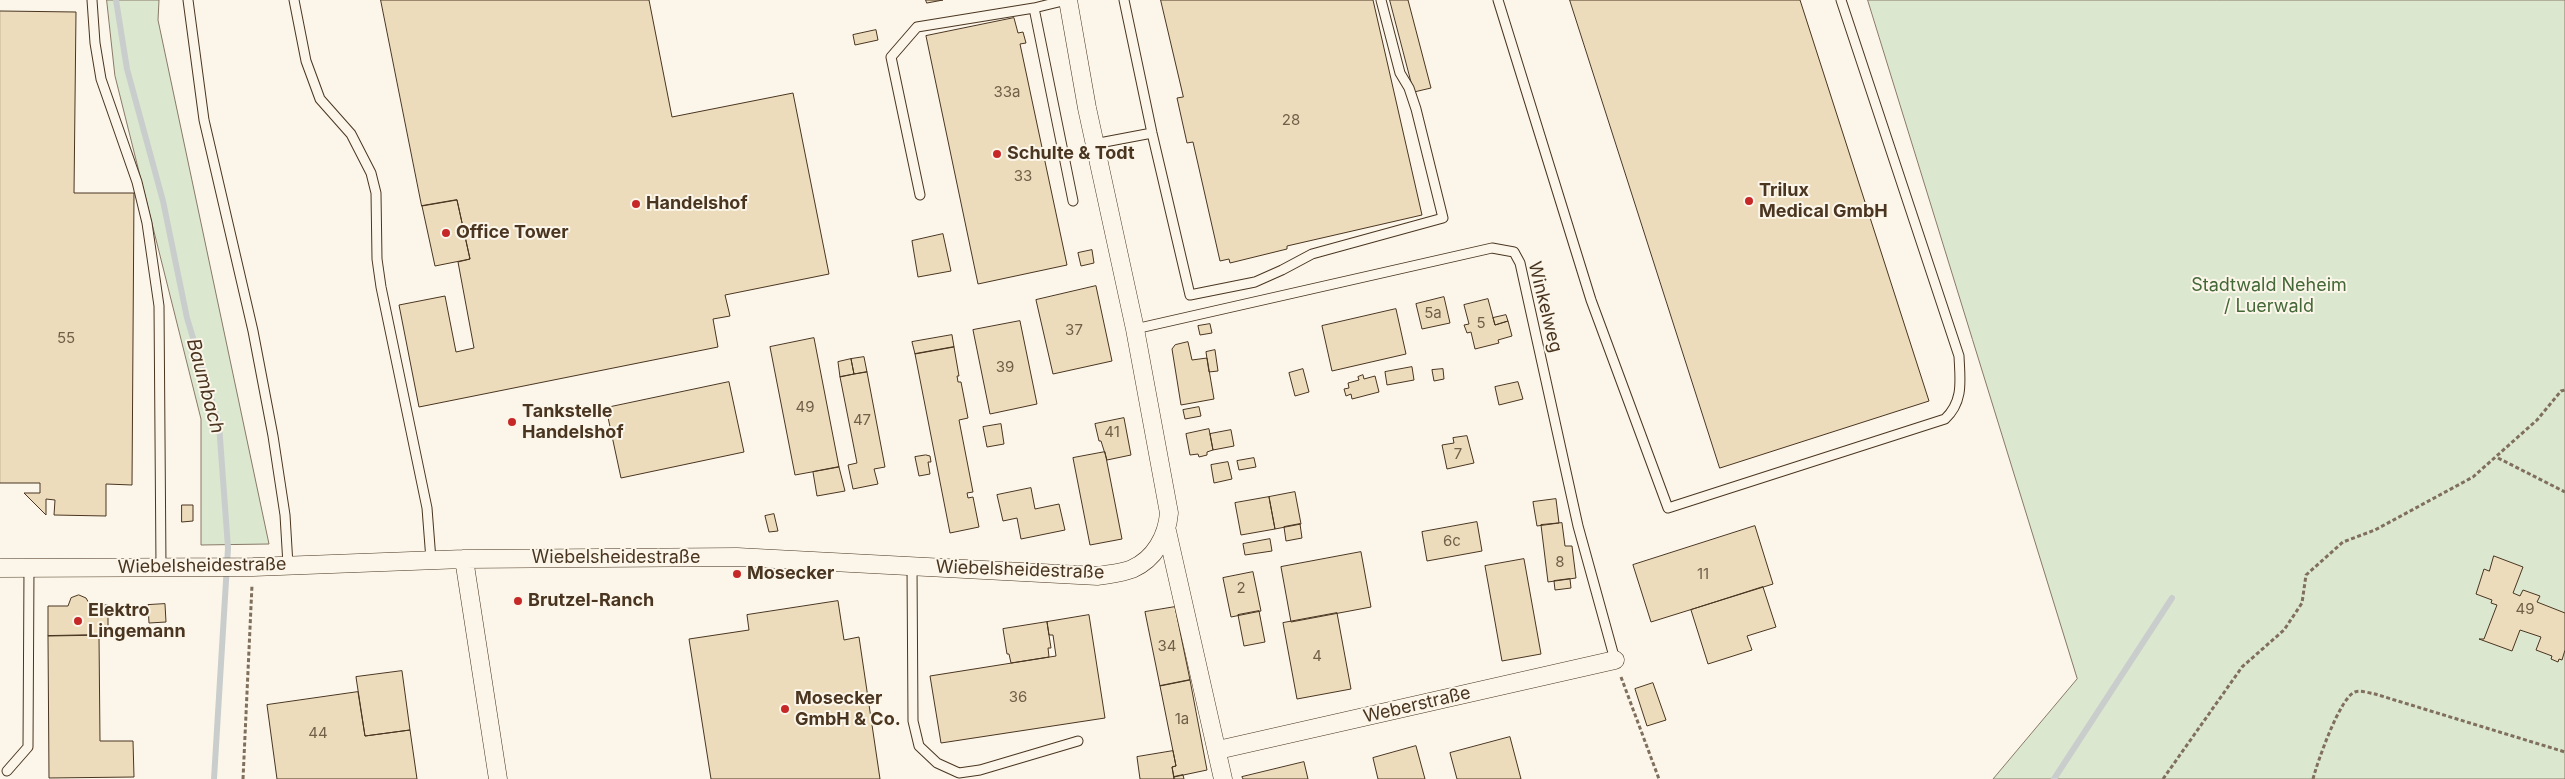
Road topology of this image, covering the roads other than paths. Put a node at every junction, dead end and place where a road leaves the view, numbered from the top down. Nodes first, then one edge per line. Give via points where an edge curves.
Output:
1 (92, 0) edge
2 (188, 0) edge
3 (294, 0) edge
4 (1068, 0) edge
5 (1124, 0) edge
6 (1381, 0) edge
7 (1498, 0) edge
8 (1841, 0) edge
9 (1034, 8) junction
10 (1152, 133) junction
11 (1094, 144) junction
12 (920, 195) dead end
13 (1074, 201) dead end
14 (1135, 329) junction
15 (1167, 531) junction
16 (464, 559) junction
17 (431, 560) junction
18 (288, 565) junction
19 (912, 566) junction
20 (161, 567) junction
21 (0, 568) edge
22 (29, 568) junction
23 (1615, 660) joint
24 (1078, 742) dead end
25 (1218, 750) junction
26 (7, 771) dead end
27 (498, 779) edge
28 (1223, 779) edge

1 - 20 lane via 101,79 137,182 147,223 159,306
2 - 18 lane via 204,120 253,331 273,436 285,515
3 - 17 lane via 306,61 320,99 351,134 371,173 376,193 377,259 381,287 427,508
4 - 9 lane
4 - 11 street, Wiebelsheidestraße
5 - 10 lane
6 - 10 lane via 1400,73 1416,109 1443,218 1312,254 1255,282 1190,296
7 - 8 lane via 1592,300 1668,508 1945,419 1954,410 1961,391 1959,356
9 - 12 lane via 917,27 890,57
9 - 13 lane
10 - 11 lane
11 - 14 street, Wiebelsheidestraße
14 - 15 street, Wiebelsheidestraße via 1169,513
14 - 23 lane, Winkelweg via 1492,248 1514,252 1520,263 1578,526
15 - 19 street, Wiebelsheidestraße via 1156,551 1133,569 1098,576
15 - 25 street
16 - 17 street, Wiebelsheidestraße
16 - 19 street, Wiebelsheidestraße via 737,557
16 - 27 street
17 - 18 street, Wiebelsheidestraße
18 - 20 street, Wiebelsheidestraße
19 - 24 lane via 913,721 919,746 937,763 959,773
20 - 22 street, Wiebelsheidestraße
21 - 22 street, Wiebelsheidestraße
22 - 26 lane via 28,747
23 - 25 street, Weberstraße
25 - 28 street

